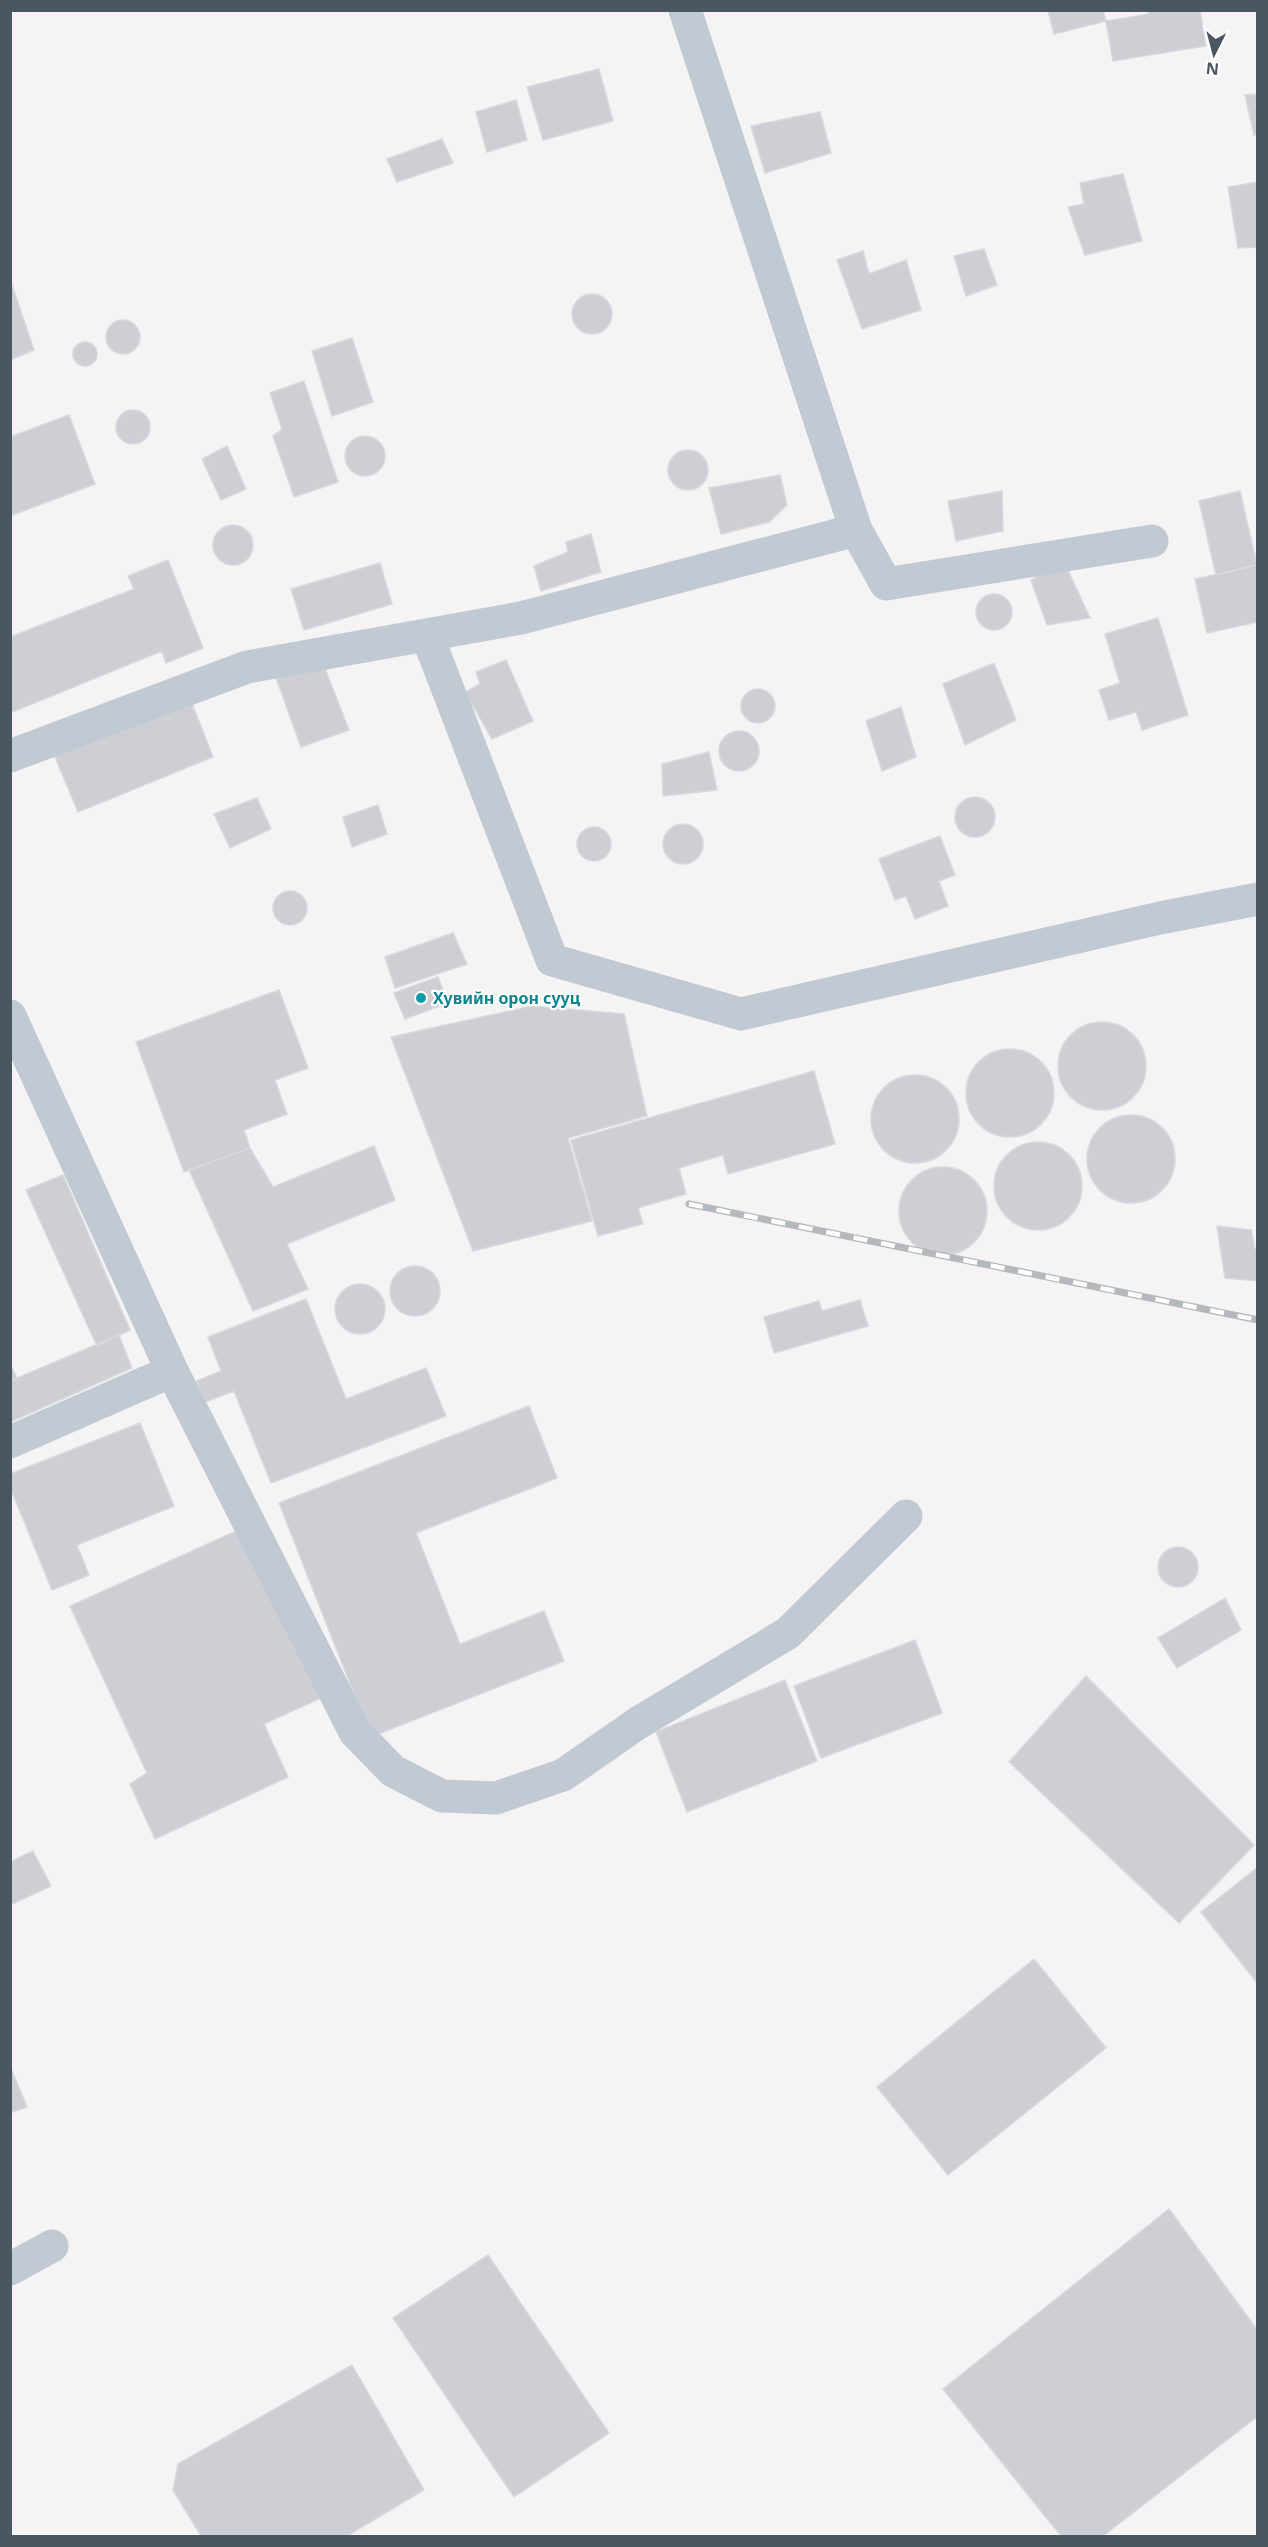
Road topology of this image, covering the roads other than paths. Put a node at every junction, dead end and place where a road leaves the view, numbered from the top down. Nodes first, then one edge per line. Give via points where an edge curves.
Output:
1 (685, 10) edge
2 (856, 530) junction
3 (1152, 541) dead end
4 (427, 635) junction
5 (10, 756) edge
6 (1257, 899) edge
7 (10, 1016) edge
8 (172, 1371) junction
9 (10, 1442) edge
10 (906, 1516) dead end
11 (52, 2246) dead end
12 (10, 2269) edge

1 - 2 lane
2 - 3 lane via 886,584
2 - 4 lane via 521,618
4 - 5 lane via 247,667
4 - 6 lane via 552,960 741,1014
7 - 8 lane
8 - 9 lane
8 - 10 lane via 355,1732 393,1772 442,1796 496,1798 562,1775 638,1723 788,1633
11 - 12 lane

